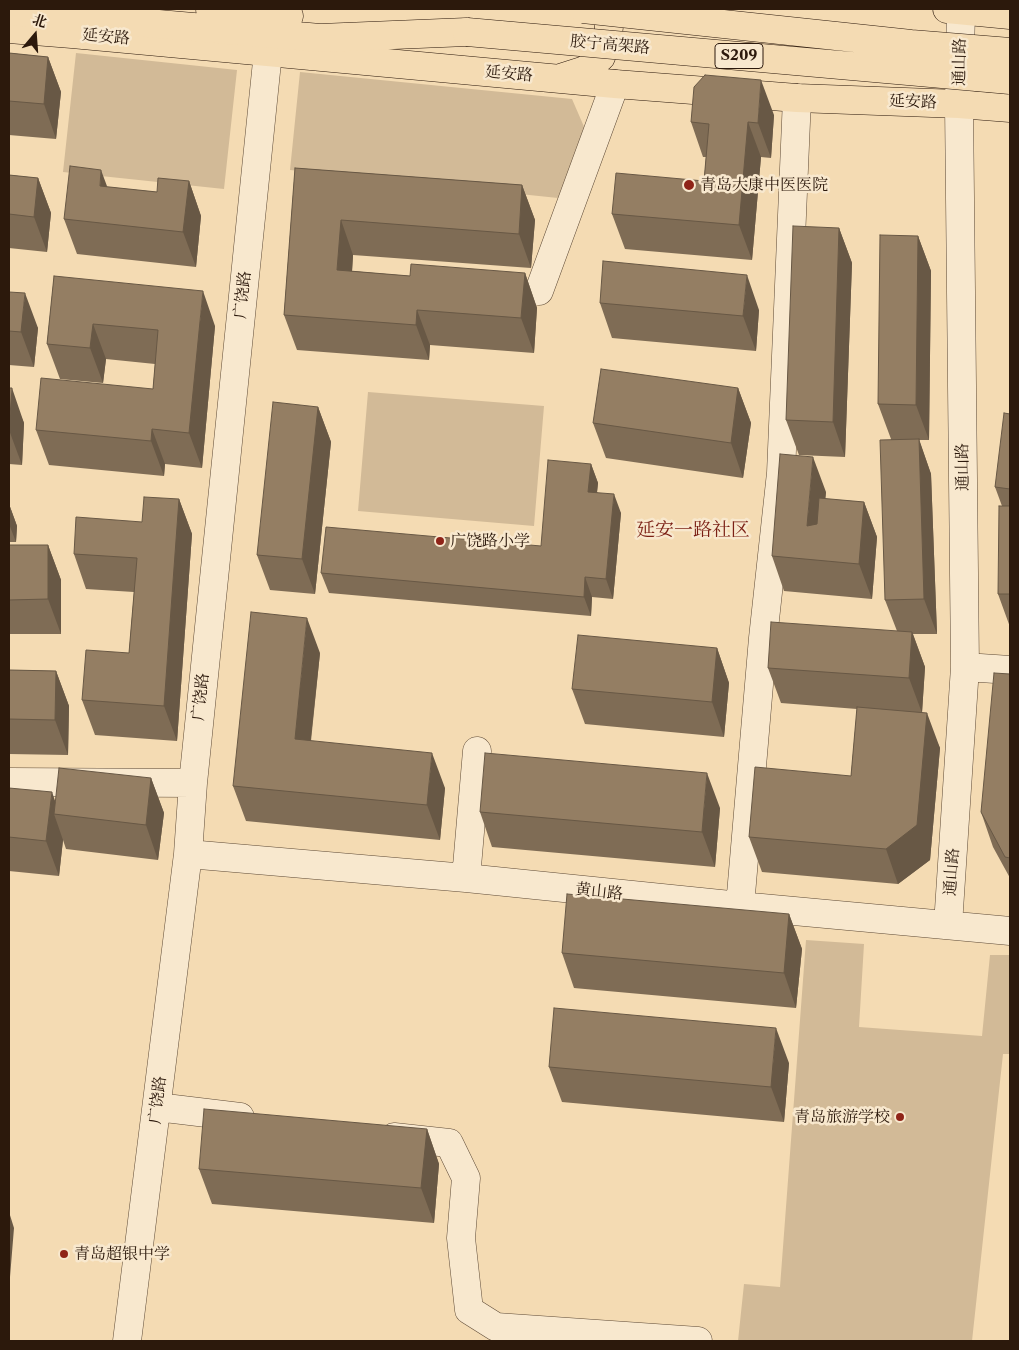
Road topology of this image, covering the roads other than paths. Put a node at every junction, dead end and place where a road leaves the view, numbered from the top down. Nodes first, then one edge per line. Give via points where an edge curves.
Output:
1 (210, 9) edge
2 (584, 9) edge
3 (611, 9) edge
4 (956, 9) edge
5 (9, 12) edge
6 (1010, 15) edge
7 (9, 30) edge
8 (467, 32) junction
9 (268, 52) junction
10 (1010, 52) edge
11 (559, 78) junction
12 (1010, 80) edge
13 (615, 84) junction
14 (797, 98) junction
15 (959, 104) junction
16 (1010, 108) edge
17 (539, 291) dead end
18 (966, 667) junction
19 (1010, 670) edge
20 (477, 752) dead end
21 (9, 782) edge
22 (192, 783) junction
23 (188, 854) junction
24 (466, 878) junction
25 (740, 906) junction
26 (948, 925) junction
27 (1010, 931) edge
28 (157, 1107) junction
29 (264, 1120) edge
30 (371, 1134) edge
31 (127, 1341) edge
32 (698, 1341) edge

1 - 8 main road, 胶宁高架路 / S209
2 - 10 main road, 胶宁高架路 / S209, bridge
3 - 11 main road via 601,57 585,70
4 - 6 main road
4 - 15 street, 通山路
5 - 8 main road via 320,38
7 - 9 main road, 延安路
8 - 12 main road, 胶宁高架路 / S209, bridge
9 - 11 main road, 延安路
9 - 22 street, 广饶路
11 - 13 main road, 延安路
13 - 14 main road, 延安路
13 - 17 street
14 - 15 main road, 延安路
14 - 25 street via 781,473
15 - 16 main road, 延安路
15 - 18 street, 通山路
18 - 19 street
18 - 26 street, 通山路
20 - 24 street
21 - 22 street
22 - 23 street, 广饶路
23 - 24 street, 黄山路
23 - 28 street, 广饶路
24 - 25 street, 黄山路
25 - 26 street, 黄山路
26 - 27 street, 黄山路
28 - 29 street
28 - 31 street, 广饶路
30 - 32 street via 449,1143 466,1178 462,1238 469,1310 496,1327

